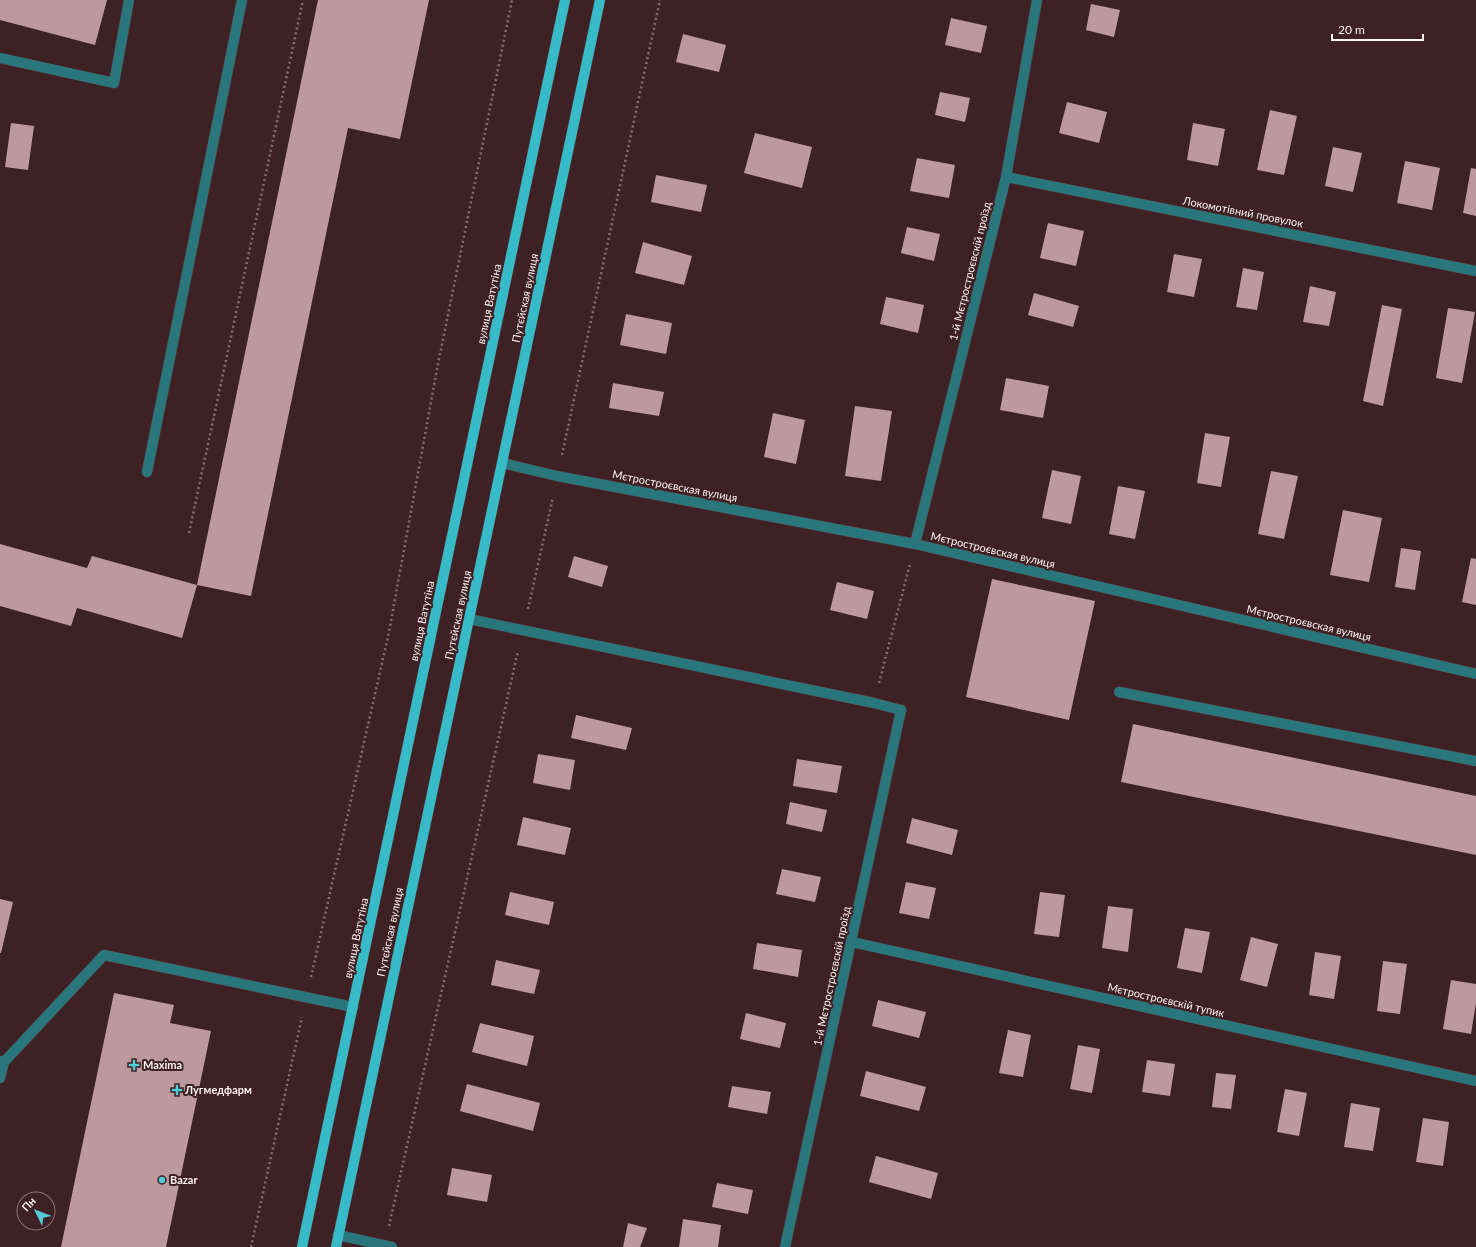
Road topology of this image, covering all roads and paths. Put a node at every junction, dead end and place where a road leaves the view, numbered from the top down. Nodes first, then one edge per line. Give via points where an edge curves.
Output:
1 (129, 0) edge
2 (242, 0) edge
3 (303, 0) edge
4 (512, 0) edge
5 (565, 0) edge
6 (600, 0) edge
7 (660, 0) edge
8 (1037, 0) edge
9 (0, 58) edge
10 (1006, 177) junction
11 (1476, 271) edge
12 (502, 463) junction
13 (147, 472) dead end
14 (557, 476) junction
15 (189, 533) dead end
16 (915, 544) junction
17 (469, 619) junction
18 (523, 631) junction
19 (1476, 674) edge
20 (1119, 692) dead end
21 (874, 703) junction
22 (1476, 761) edge
23 (852, 942) junction
24 (306, 997) junction
25 (354, 1007) junction
26 (2, 1062) edge
27 (0, 1078) edge
28 (1476, 1081) edge
29 (338, 1234) junction
30 (389, 1246) edge
31 (251, 1247) edge
32 (302, 1247) edge
33 (336, 1247) edge
34 (785, 1247) edge

1 - 9 street via 114,83
2 - 13 street
3 - 15 path
4 - 24 path via 437,369 389,632
5 - 25 main road, вулиця Ватутіна
6 - 12 main road, Путєйская вулиця
7 - 14 path
8 - 10 street, 1-й Мєтростроєвскій проїзд
10 - 11 street, Локомотівний провулок
10 - 16 street, 1-й Мєтростроєвскій проїзд
12 - 14 street, Мєтростроєвская вулиця
12 - 17 main road, Путєйская вулиця
14 - 16 street, Мєтростроєвская вулиця
14 - 18 path
16 - 19 street, Мєтростроєвская вулиця
16 - 21 path
17 - 18 street
17 - 29 main road, Путєйская вулиця
18 - 21 street
18 - 30 path
20 - 22 street
21 - 23 street, 1-й Мєтростроєвскій проїзд via 901,710
23 - 28 street, Мєтростроєвскій тупик
23 - 34 street, 1-й Мєтростроєвскій проїзд
24 - 25 street
24 - 26 street via 104,956
24 - 31 path
25 - 32 main road, вулиця Ватутіна
26 - 27 street
29 - 30 street
29 - 33 main road

